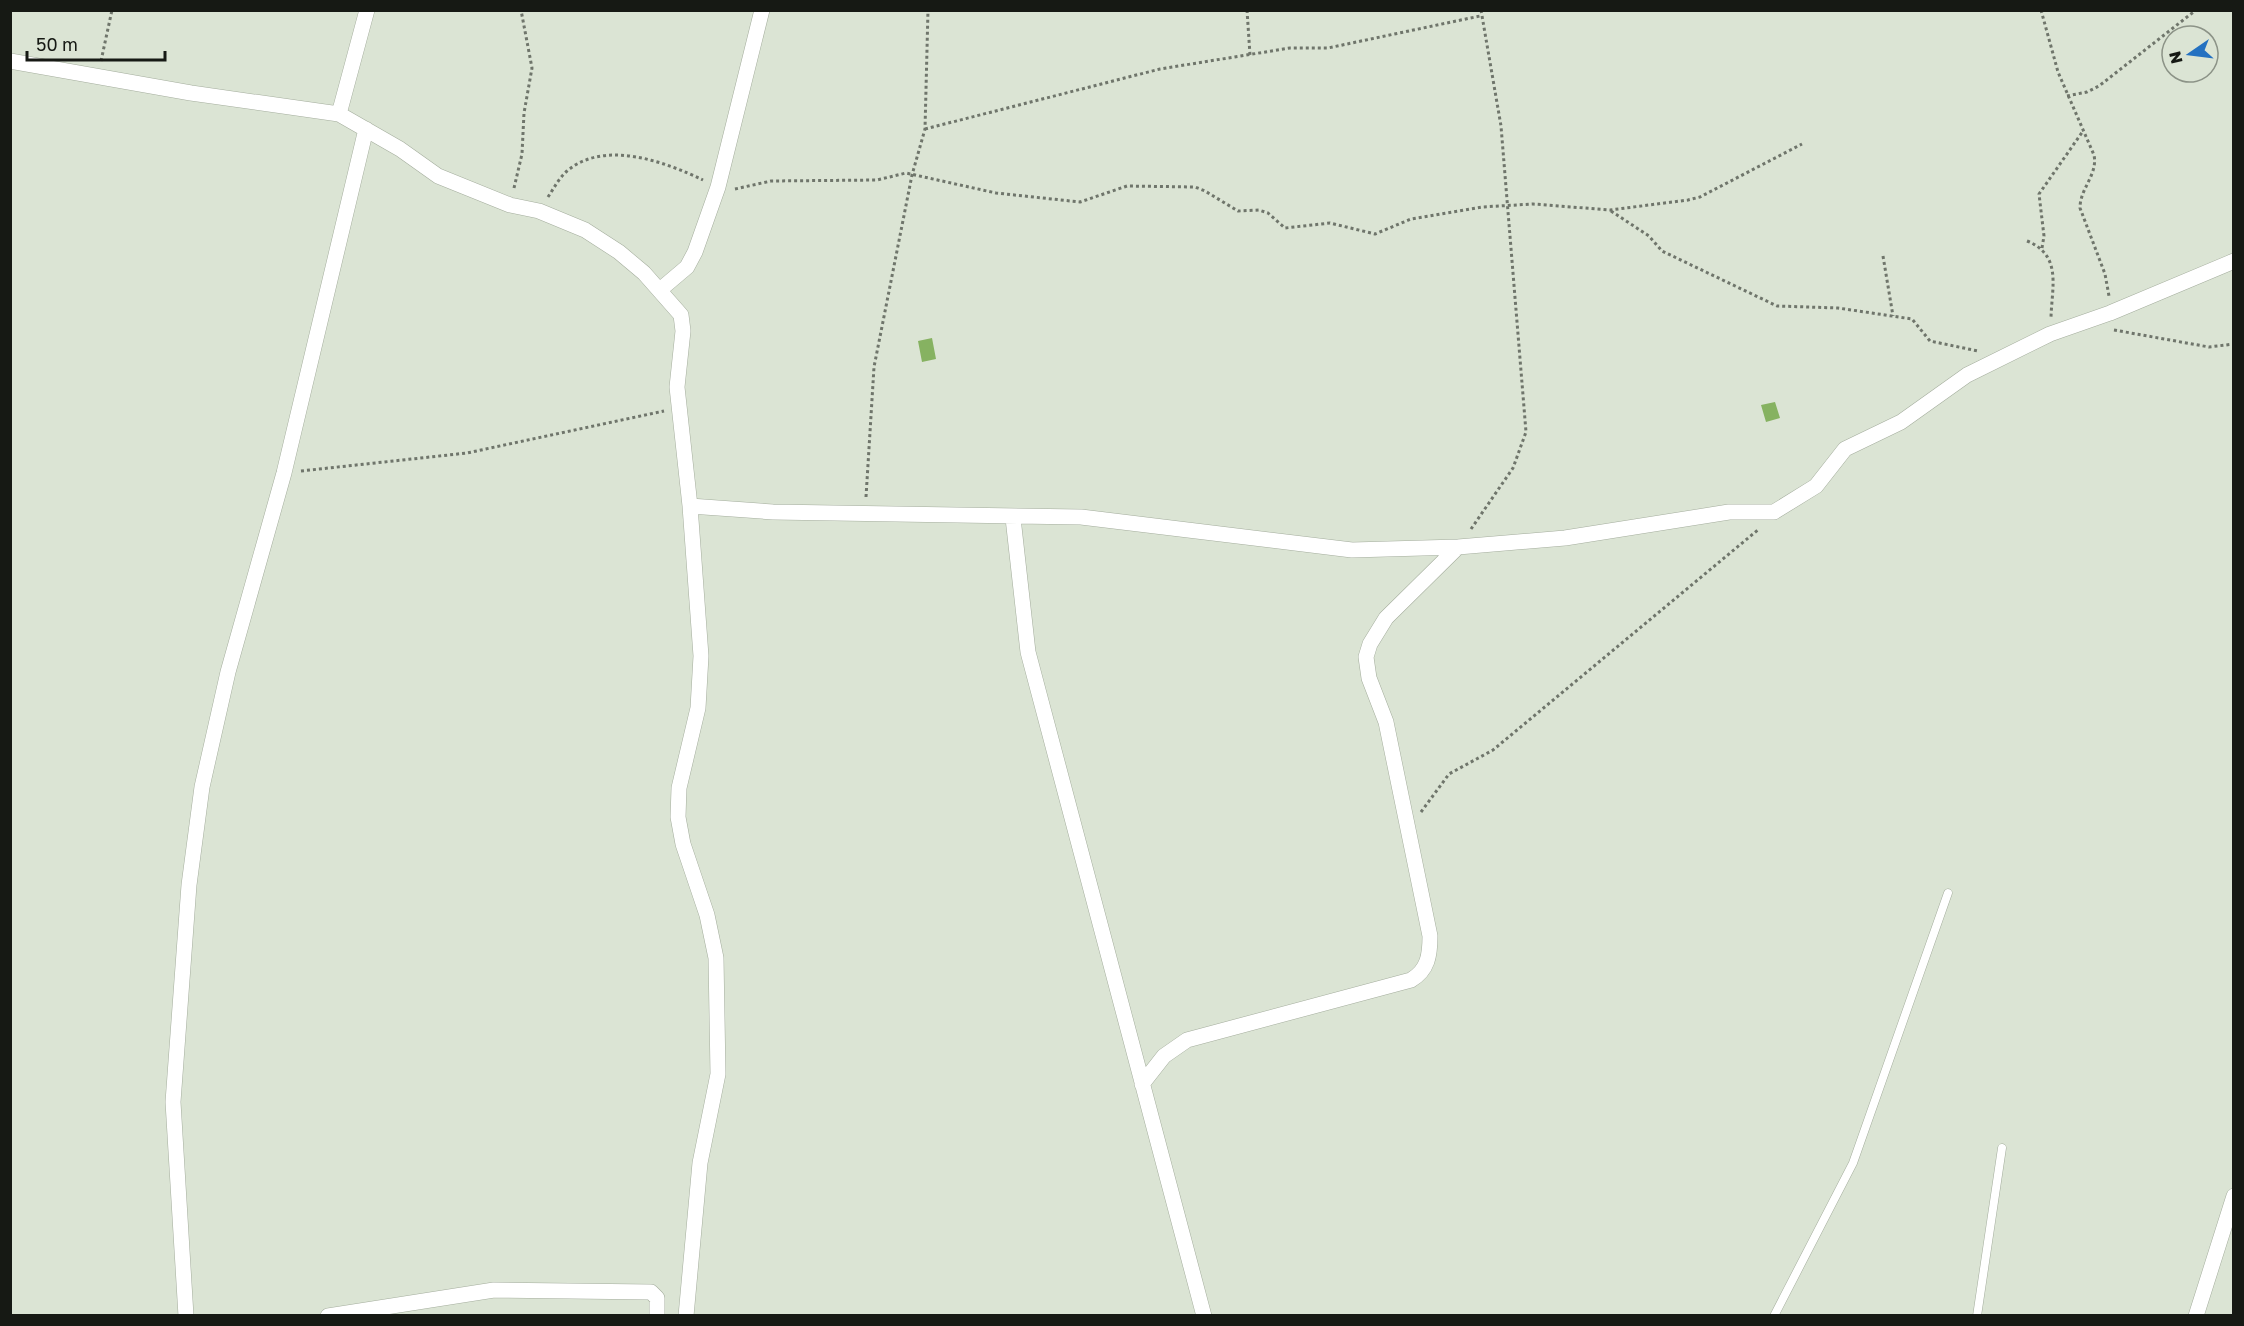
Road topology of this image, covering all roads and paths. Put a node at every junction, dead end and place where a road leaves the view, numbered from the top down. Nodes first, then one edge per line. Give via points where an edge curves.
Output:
1 (112, 10) edge
2 (367, 10) edge
3 (521, 10) edge
4 (762, 10) edge
5 (928, 10) edge
6 (1247, 10) edge
7 (1481, 10) edge
8 (2041, 10) edge
9 (2196, 10) edge
10 (1480, 16) junction
11 (1250, 55) junction
12 (10, 61) edge
13 (97, 77) junction
14 (2067, 96) junction
15 (339, 114) junction
16 (366, 129) junction
17 (925, 129) junction
18 (2083, 131) junction
19 (1802, 144) dead end
20 (912, 175) junction
21 (717, 191) junction
22 (510, 205) junction
23 (1510, 207) junction
24 (1610, 210) junction
25 (539, 211) junction
26 (2027, 241) dead end
27 (2042, 248) junction
28 (1882, 256) dead end
29 (2234, 261) edge
30 (661, 289) junction
31 (2110, 313) junction
32 (1893, 316) junction
33 (2088, 320) junction
34 (2050, 334) junction
35 (2234, 344) edge
36 (2007, 356) junction
37 (679, 407) junction
38 (284, 473) junction
39 (690, 506) junction
40 (1785, 508) junction
41 (864, 514) junction
42 (1013, 518) junction
43 (1458, 547) junction
44 (1408, 831) junction
45 (1948, 893) dead end
46 (1142, 1084) junction
47 (2002, 1148) dead end
48 (2234, 1196) edge
49 (186, 1316) edge
50 (328, 1316) edge
51 (657, 1316) edge
52 (686, 1316) edge
53 (1204, 1316) edge
54 (1774, 1316) edge
55 (1977, 1316) edge
56 (2196, 1316) edge

1 - 13 path
2 - 15 street
3 - 22 path via 532,68 522,154
4 - 21 street
5 - 17 path
6 - 11 path
7 - 10 path
8 - 14 path
9 - 14 path via 2099,86
10 - 11 path via 1328,48 1290,48
10 - 23 path via 1501,126
11 - 17 path via 1160,69
12 - 13 street
13 - 15 street
14 - 18 path
15 - 16 street
16 - 22 street via 438,176
16 - 38 street
17 - 20 path
18 - 27 path via 2039,195
18 - 31 path via 2094,155 2095,169 2080,208 2105,274
19 - 24 path via 1700,197
20 - 21 path via 877,180 771,181
20 - 23 path via 996,193 1080,202 1127,186 1195,187 1238,212 1268,213 1285,228 1330,223 1375,234 1411,219 1482,207
20 - 41 path via 874,366
21 - 25 path via 653,159 598,156 568,170
21 - 30 street via 690,263
22 - 25 street
23 - 24 path via 1533,204
23 - 43 path via 1526,432 1513,468
24 - 32 path via 1649,236 1662,251 1777,306 1838,308
25 - 30 street via 585,230 619,252
26 - 27 path
27 - 34 path via 2053,269
28 - 32 path
29 - 31 street
30 - 37 street via 682,319
31 - 33 street
32 - 36 path via 1912,319 1930,341
33 - 34 street
33 - 35 path via 2117,331 2209,347
34 - 36 street
36 - 40 street via 1967,375 1901,422 1845,449 1816,486
37 - 38 path via 467,453
37 - 39 street
38 - 49 street via 215,723 189,885 173,1102
39 - 41 street
39 - 52 street via 701,672 698,708 679,788 678,818 716,958 718,1074 700,1163
40 - 43 street via 1767,513 1714,514 1565,538
40 - 44 path via 1493,750 1449,774
41 - 42 street
42 - 43 street via 1081,517 1323,549
42 - 46 street via 1028,652
43 - 44 street via 1386,618 1366,657 1369,678 1386,722
44 - 46 street via 1430,936 1427,965 1419,976 1187,1040 1164,1056
45 - 54 lane via 1853,1163
46 - 53 street
47 - 55 lane
48 - 56 street
50 - 51 street via 502,1290 651,1292 657,1298

